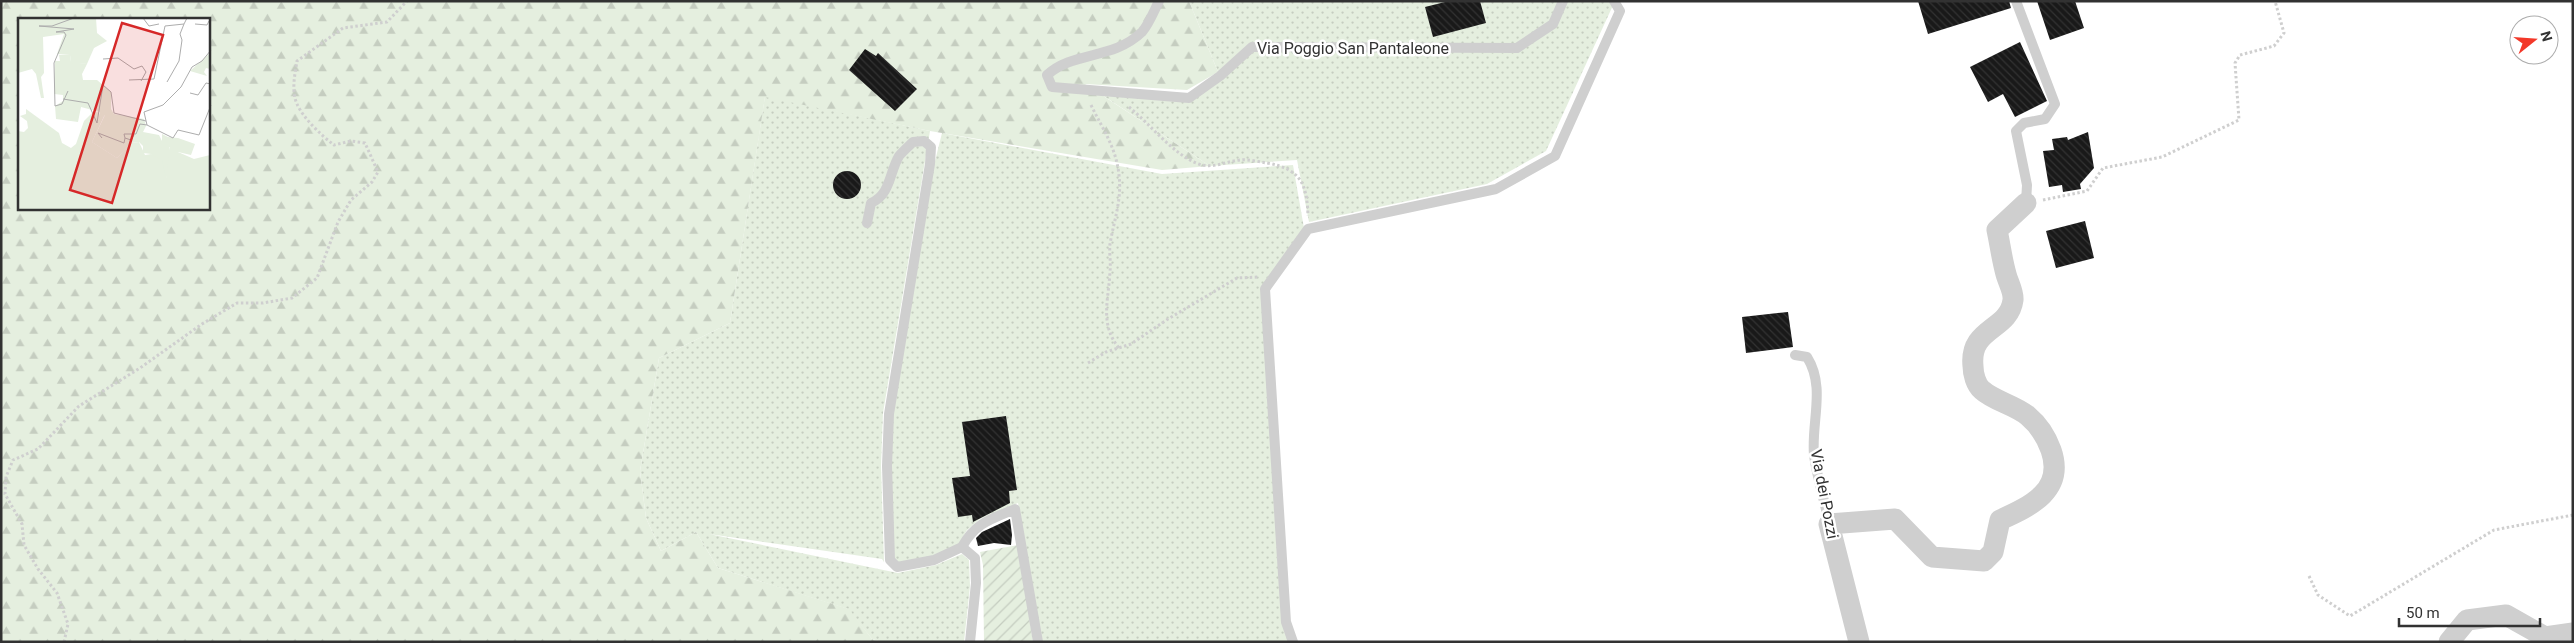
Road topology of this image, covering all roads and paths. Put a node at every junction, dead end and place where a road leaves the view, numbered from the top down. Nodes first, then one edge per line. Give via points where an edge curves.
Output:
1 (406, 1) edge
2 (1160, 1) edge
3 (1563, 1) edge
4 (1614, 1) edge
5 (2016, 1) edge
6 (2275, 1) edge
7 (1084, 90) junction
8 (1103, 92) junction
9 (2026, 203) junction
10 (867, 224) dead end
11 (1308, 229) junction
12 (1273, 278) junction
13 (1119, 348) junction
14 (1795, 356) dead end
15 (1088, 363) dead end
16 (2573, 515) edge
17 (1829, 524) junction
18 (962, 548) junction
19 (2308, 576) dead end
20 (2573, 633) edge
21 (64, 642) edge
22 (970, 642) edge
23 (1038, 642) edge
24 (1293, 642) edge
25 (1859, 642) edge
26 (2448, 642) edge

1 - 21 path via 387,22 343,28 297,61 294,84 297,104 322,136 334,145 351,141 365,143 378,172 372,182 351,200 338,222 317,278 292,298 237,303 79,406 38,449 13,460 4,494 22,524 24,545 57,594 68,624
2 - 7 lane, Via Poggio San Pantaleone via 1143,31 1121,48 1056,66 1047,75 1052,87
3 - 8 lane, Via Poggio San Pantaleone via 1553,24 1518,48 1252,47 1189,98
4 - 11 lane via 1620,11 1554,156 1496,189
5 - 9 lane via 2055,104 2045,119 2024,123 2016,131 2027,185
6 - 9 path via 2284,33 2274,46 2240,55 2235,63 2239,120 2162,157 2103,168 2087,191
7 - 8 lane, Via Poggio San Pantaleone
7 - 13 path via 1114,146 1119,176 1120,198 1110,244 1105,315 1108,331
8 - 11 path via 1130,108 1184,156 1198,164 1220,166 1242,160 1286,166 1301,179 1307,199
9 - 17 street via 1996,230 2013,298 2008,317 1982,334 1973,349 1973,370 1982,390 2028,416 2045,433 2055,462 2053,479 2042,496 2000,520 1993,552 1984,561 1932,557 1895,519
10 - 18 lane via 871,203 886,190 900,156 913,142 924,141 931,147 930,164 889,414 890,560 897,567 934,560
11 - 12 lane
12 - 13 path via 1237,278 1131,344
12 - 24 lane via 1265,289 1286,622
13 - 15 path
14 - 17 lane, Via dei Pozzi via 1807,358 1818,382 1814,455
16 - 19 path via 2494,530 2350,616 2318,595
17 - 25 street, Via dei Pozzi
18 - 22 lane via 974,558 976,583
18 - 23 lane via 970,533 983,523 1015,509
20 - 26 street via 2545,637 2506,615 2467,620

